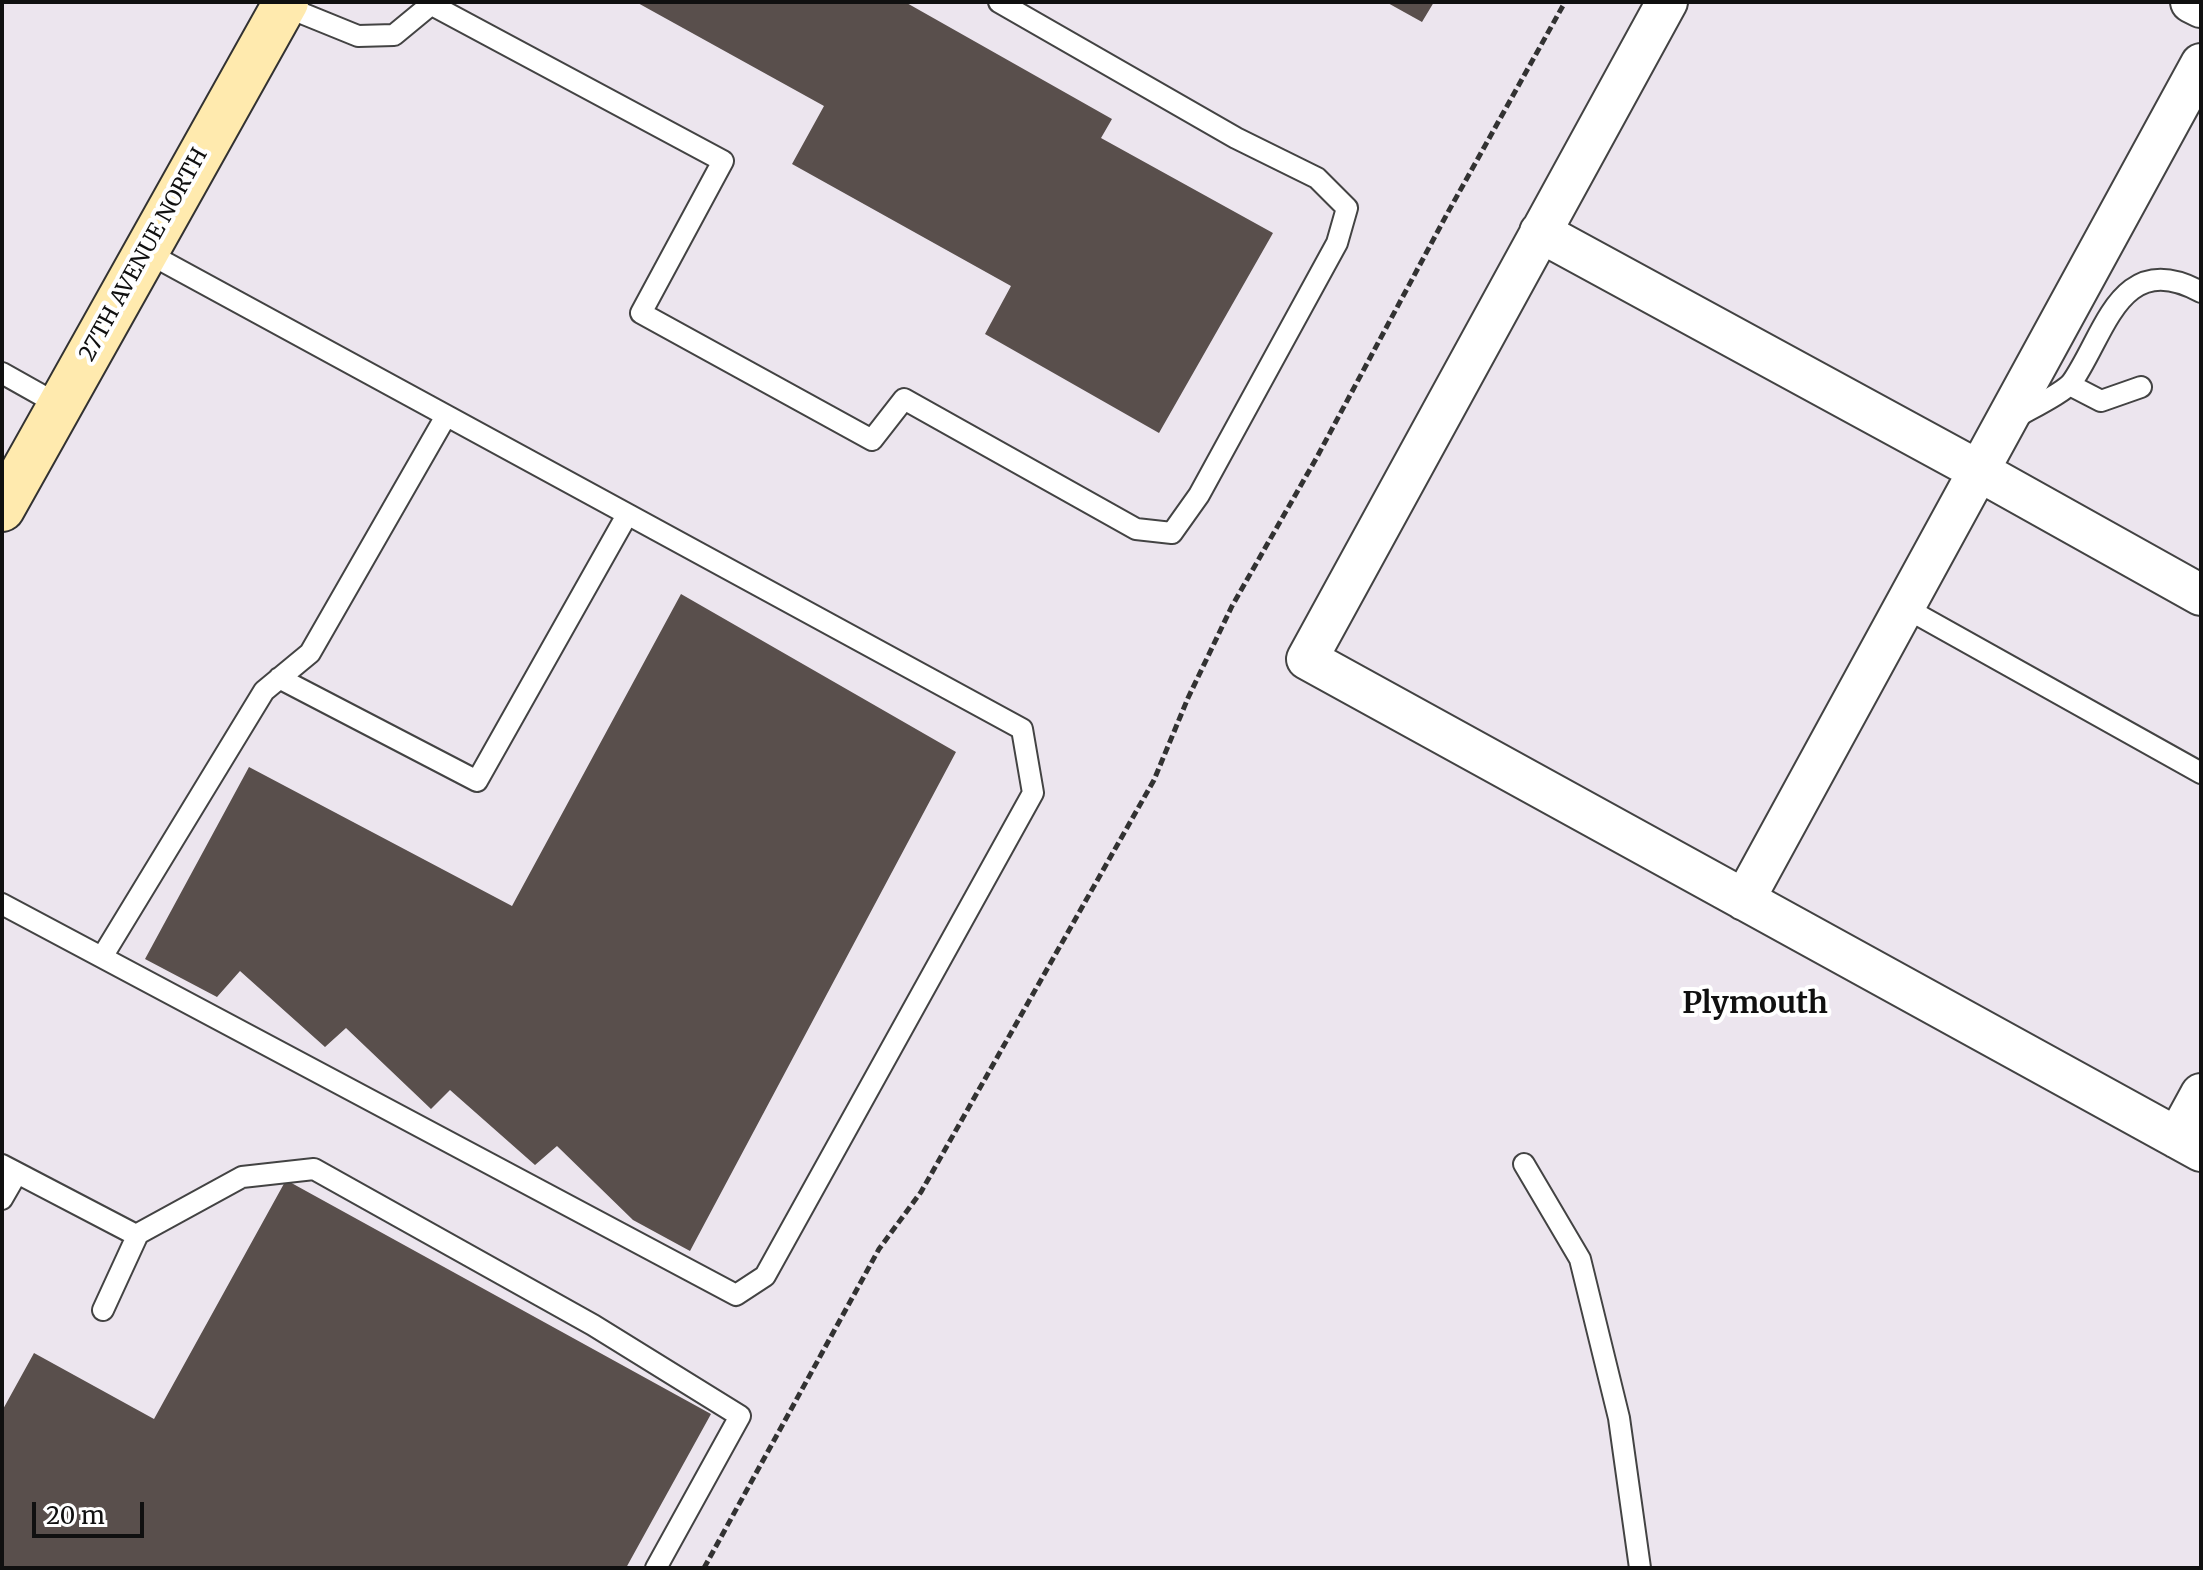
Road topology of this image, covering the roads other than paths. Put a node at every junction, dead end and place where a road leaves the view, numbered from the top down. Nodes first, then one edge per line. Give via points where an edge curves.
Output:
1 (999, 2) edge
2 (1667, 2) edge
3 (2191, 2) edge
4 (285, 4) edge
5 (433, 4) edge
6 (2201, 7) edge
7 (2201, 64) edge
8 (1540, 232) junction
9 (146, 252) junction
10 (2201, 292) edge
11 (2, 373) edge
12 (2070, 385) junction
13 (2141, 387) dead end
14 (59, 405) junction
15 (446, 416) junction
16 (2005, 424) junction
17 (1979, 471) junction
18 (2, 509) edge
19 (627, 515) junction
20 (2201, 595) edge
21 (1904, 607) junction
22 (279, 678) junction
23 (2201, 773) edge
24 (1744, 900) junction
25 (2, 904) edge
26 (102, 957) junction
27 (2201, 1094) edge
28 (2189, 1144) edge
29 (1524, 1164) dead end
30 (9, 1169) edge
31 (2, 1199) edge
32 (138, 1234) junction
33 (103, 1310) dead end
34 (656, 1568) edge
35 (1640, 1568) edge

1 - 5 lane via 1236,138 1317,178 1347,208 1337,243 1199,495 1172,533 1136,529 904,399 872,440 641,313 723,161
2 - 8 street
3 - 6 street
4 - 5 lane via 358,36 394,35
4 - 9 street, 27TH AVENUE NORTH
7 - 16 street
8 - 17 street
8 - 24 street via 1307,659
9 - 14 street, 27TH AVENUE NORTH
9 - 15 lane
10 - 12 lane via 2185,283 2160,280 2134,286 2113,309
11 - 14 lane
12 - 13 lane via 2101,401
12 - 16 lane
14 - 18 street, 27TH AVENUE NORTH
15 - 19 lane
15 - 22 lane via 310,653
16 - 17 street
17 - 20 street
17 - 21 street
19 - 22 lane via 477,781
19 - 26 lane via 1022,729 1033,793 765,1276 736,1295
21 - 23 lane
21 - 24 street
22 - 26 lane via 264,691
24 - 28 street
25 - 26 lane
27 - 28 street
29 - 35 lane via 1580,1259 1619,1418
30 - 31 lane
30 - 32 lane
32 - 33 lane
32 - 34 lane via 242,1177 314,1169 593,1325 740,1416

